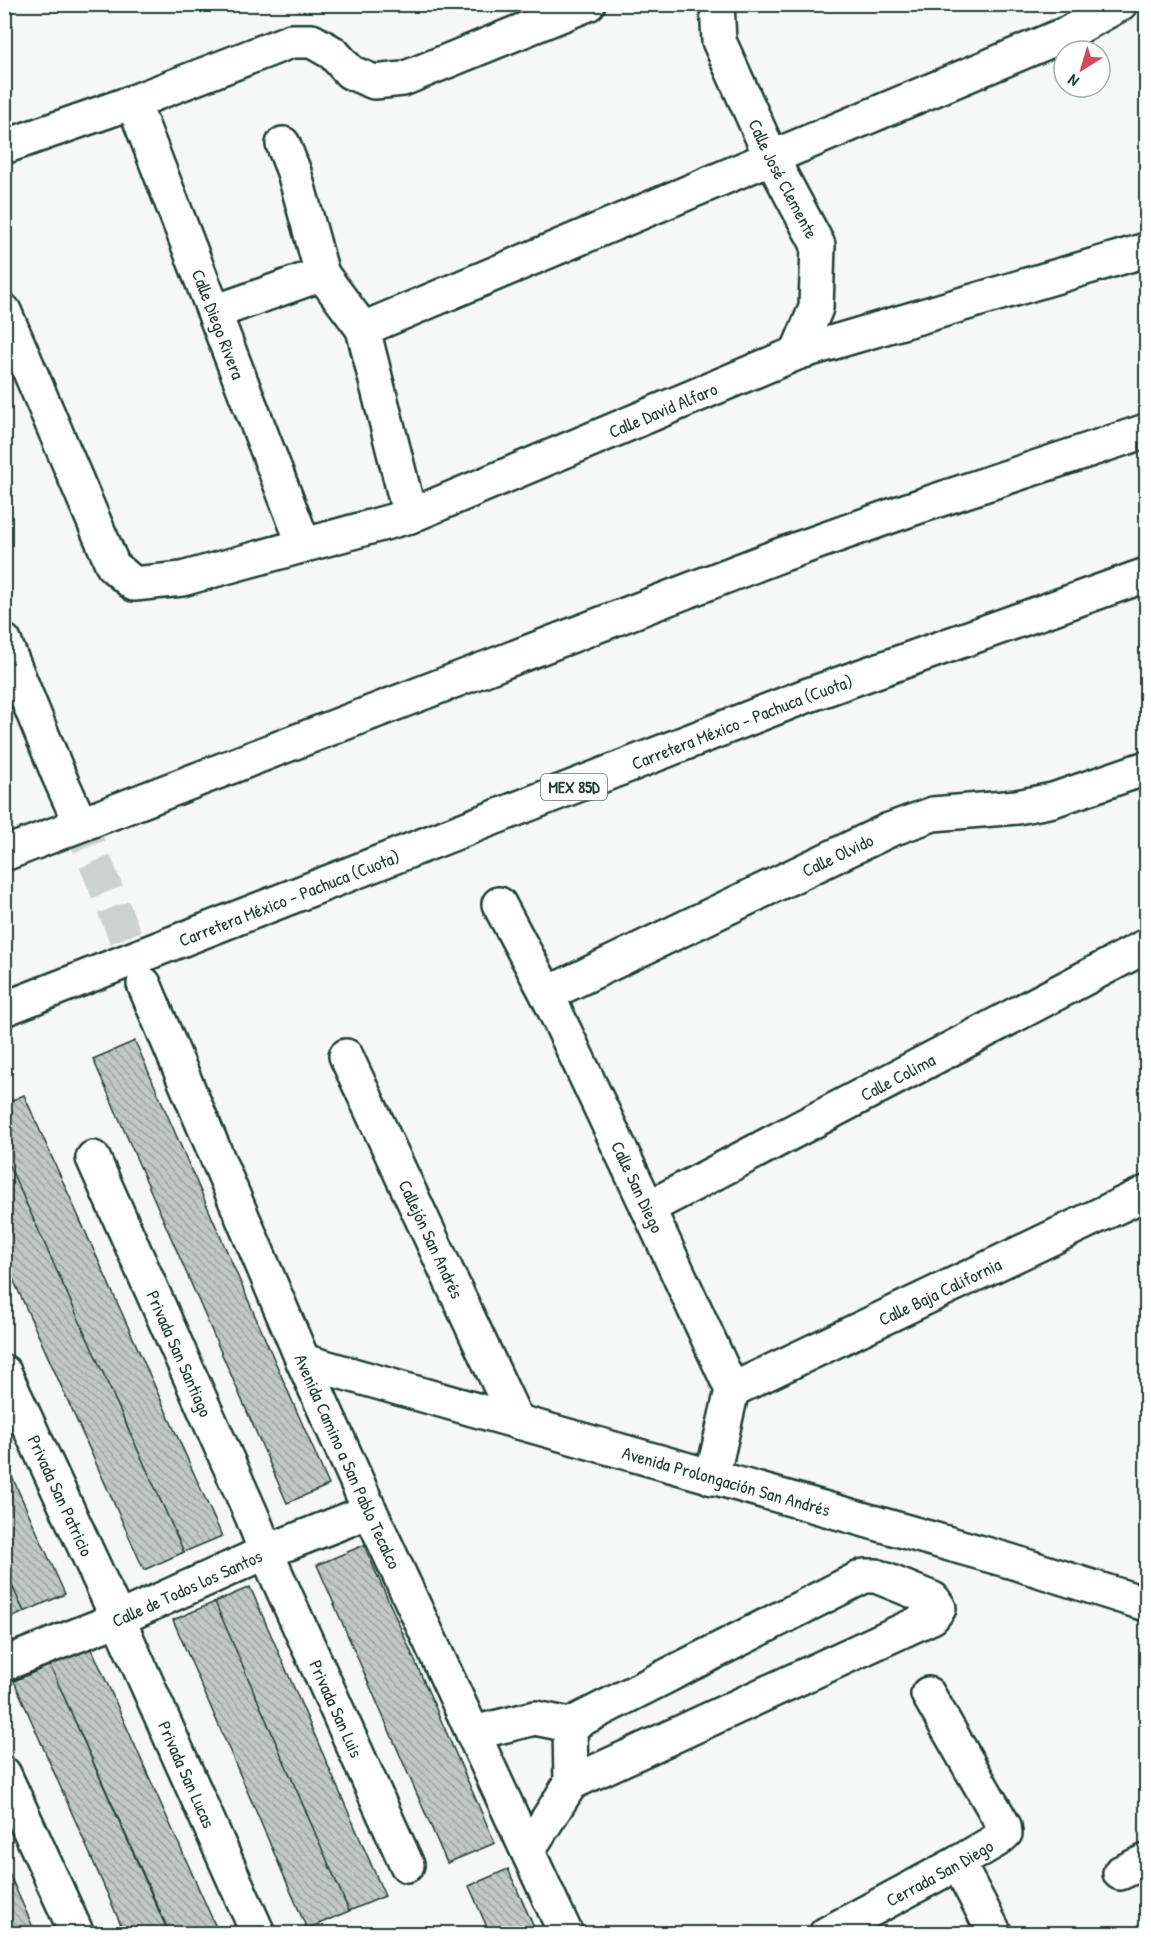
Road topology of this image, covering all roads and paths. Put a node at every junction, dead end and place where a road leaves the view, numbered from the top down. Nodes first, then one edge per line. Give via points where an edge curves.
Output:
1 (588, 4) edge
2 (717, 4) edge
3 (1120, 4) edge
4 (550, 12) edge
5 (133, 102) junction
6 (283, 144) dead end
7 (4, 147) edge
8 (771, 157) junction
9 (1146, 250) edge
10 (322, 274) junction
11 (4, 311) edge
12 (215, 312) junction
13 (363, 329) junction
14 (797, 353) junction
15 (1146, 431) edge
16 (410, 516) junction
17 (304, 545) junction
18 (1146, 575) edge
19 (4, 641) edge
20 (1146, 768) edge
21 (77, 816) tunnel mouth
22 (4, 854) edge
23 (499, 904) dead end
24 (1146, 946) edge
25 (144, 984) tunnel mouth
26 (547, 994) junction
27 (4, 1009) edge
28 (346, 1056) dead end
29 (93, 1158) dead end
30 (1146, 1193) edge
31 (648, 1208) junction
32 (303, 1361) junction
33 (4, 1372) edge
34 (732, 1390) junction
35 (518, 1422) junction
36 (712, 1478) junction
37 (369, 1510) junction
38 (266, 1552) junction
39 (1146, 1604) edge
40 (118, 1618) junction
41 (4, 1664) edge
42 (928, 1694) dead end
43 (570, 1725) junction
44 (473, 1733) junction
45 (4, 1774) edge
46 (571, 1783) junction
47 (528, 1850) junction
48 (958, 1863) junction
49 (407, 1865) dead end
50 (257, 1931) dead end
51 (835, 1932) edge
52 (77, 1934) edge
53 (566, 1934) edge
54 (995, 1934) edge

1 - 4 main road
2 - 8 main road, Calle José Clemente via 719,41
3 - 8 main road via 1068,33
4 - 5 main road via 403,79 374,82 350,72 333,53 312,41 291,40
5 - 7 main road
5 - 12 main road, Calle Diego Rivera
6 - 10 main road
8 - 13 main road
8 - 14 main road, Calle José Clemente via 818,245 816,308
9 - 14 main road, Calle David Alfaro
10 - 12 main road
10 - 13 main road
11 - 17 main road, Calle David Alfaro via 113,566 134,584 182,579
12 - 17 main road, Calle Diego Rivera
13 - 16 main road
14 - 16 main road, Calle David Alfaro
15 - 22 main road via 778,556
16 - 17 main road, Calle David Alfaro
18 - 27 main road, Carretera México - Pachuca (Cuota) / MEX 85D via 802,697
19 - 21 main road
20 - 26 main road, Calle Olvido via 1053,800 933,814 889,830
23 - 26 main road, Calle San Diego
24 - 31 main road, Calle Colima
25 - 32 main road, Avenida Camino a San Pablo Tecalco
26 - 31 main road, Calle San Diego
28 - 35 main road, Callejón San Andrés
29 - 38 main road, Privada San Santiago
30 - 34 main road, Calle Baja California
31 - 34 main road, Calle San Diego
32 - 35 main road, Avenida Prolongación San Andrés
32 - 37 main road, Avenida Camino a San Pablo Tecalco
33 - 40 main road, Privada San Patricio
34 - 36 main road
35 - 36 main road, Avenida Prolongación San Andrés
36 - 39 main road, Avenida Prolongación San Andrés via 1010,1561
37 - 38 main road, Calle de Todos los Santos
37 - 44 main road, Avenida Camino a San Pablo Tecalco
38 - 40 main road, Calle de Todos los Santos
38 - 49 main road, Privada San Luis
40 - 41 main road, Calle de Todos los Santos
40 - 50 main road, Privada San Lucas
42 - 48 main road, Cerrada San Diego via 1004,1826 1005,1833 997,1840
43 - 44 main road via 535,1719
43 - 46 main road
43 - 46 main road via 864,1575 933,1599 939,1608 932,1617
44 - 47 main road, Avenida Camino a San Pablo Tecalco
45 - 52 main road
46 - 47 main road
47 - 53 main road, Avenida Camino a San Pablo Tecalco
48 - 51 main road, Cerrada San Diego
48 - 54 main road

